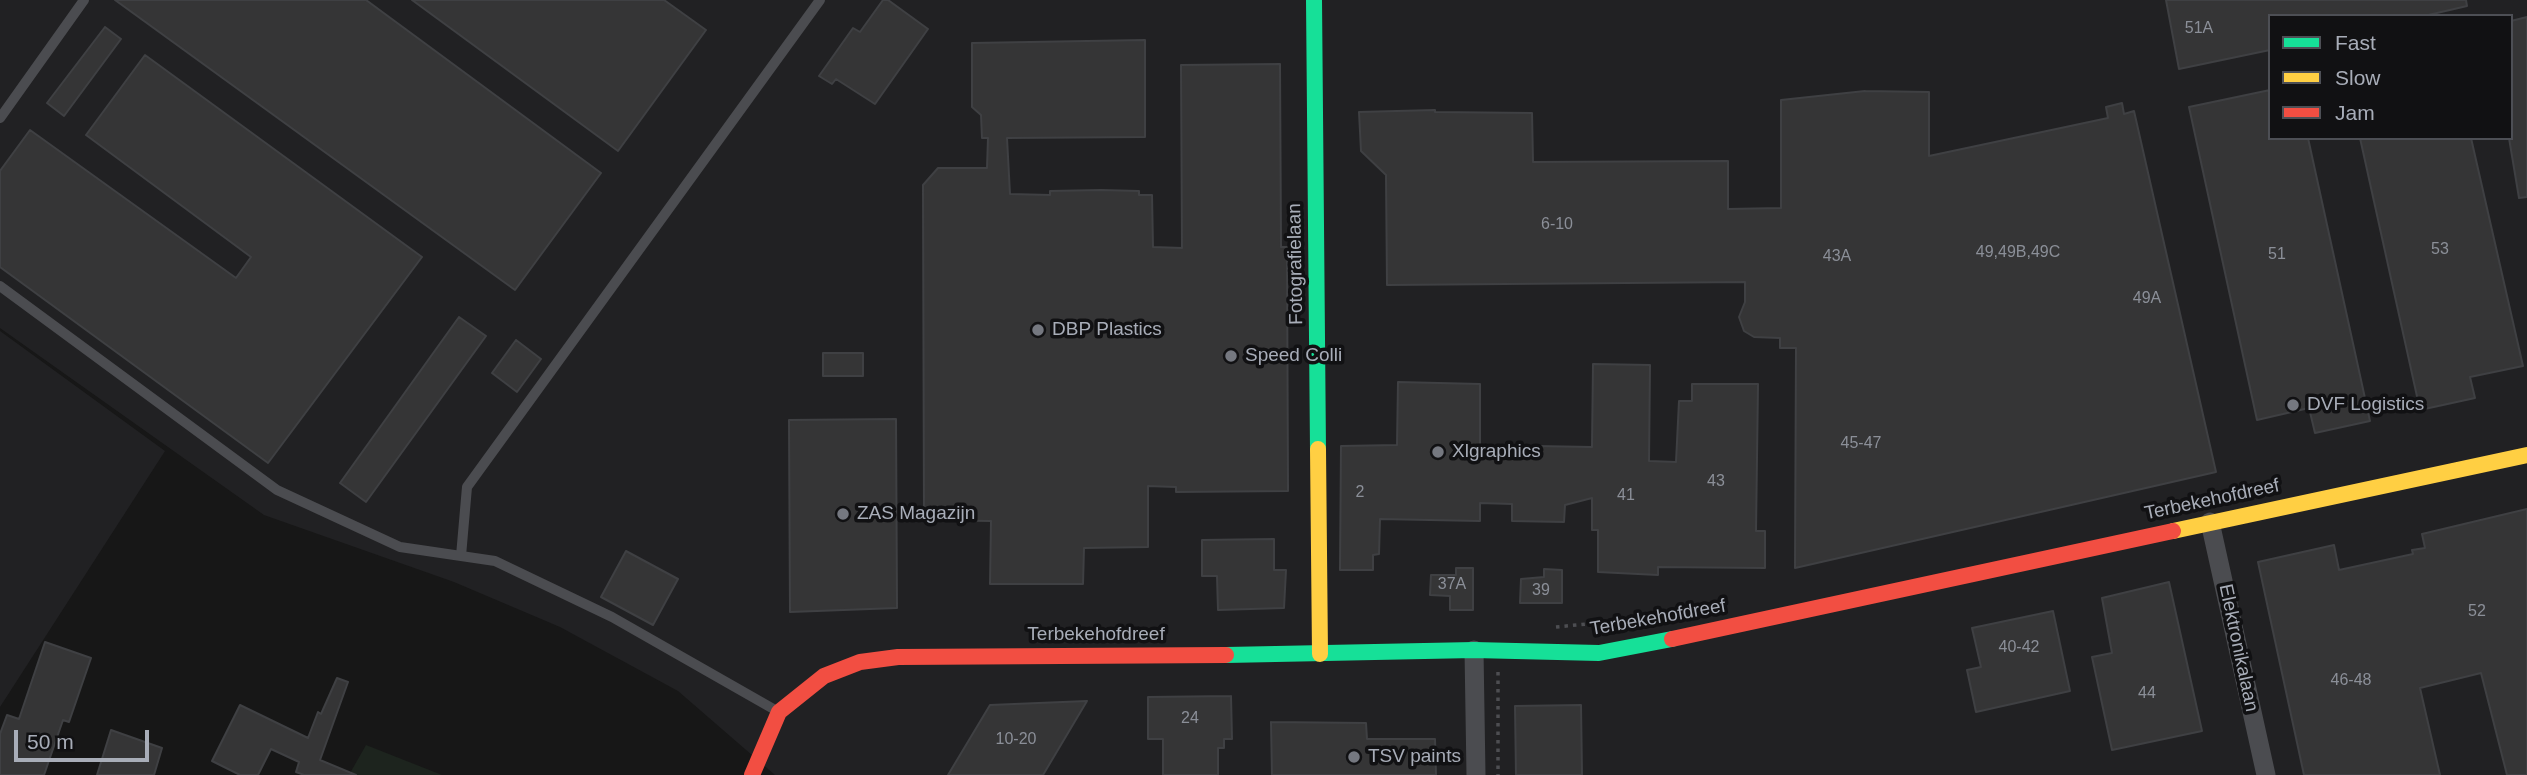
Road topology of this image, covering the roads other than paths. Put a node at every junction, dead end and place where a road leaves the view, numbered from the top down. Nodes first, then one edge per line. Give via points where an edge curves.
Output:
1 (84, 0) edge
2 (820, 0) edge
3 (1314, 0) edge
4 (0, 118) edge
5 (0, 286) edge
6 (2527, 455) edge
7 (2210, 522) junction
8 (461, 556) junction
9 (1474, 650) junction
10 (1320, 654) junction
11 (779, 712) junction
12 (752, 775) edge
13 (1476, 775) edge
14 (2266, 775) edge

1 - 4 lane
2 - 8 lane via 467,487
3 - 10 street, Fotografielaan
5 - 8 lane via 277,490 400,547
6 - 7 street, Terbekehofdreef
7 - 9 street, Terbekehofdreef via 1634,647 1599,653
7 - 14 street, Elektronikalaan
8 - 11 lane via 495,561 612,617
9 - 10 street, Terbekehofdreef
9 - 13 street
10 - 11 street, Terbekehofdreef via 898,657 860,662 824,676
11 - 12 street, Terbekehofdreef

